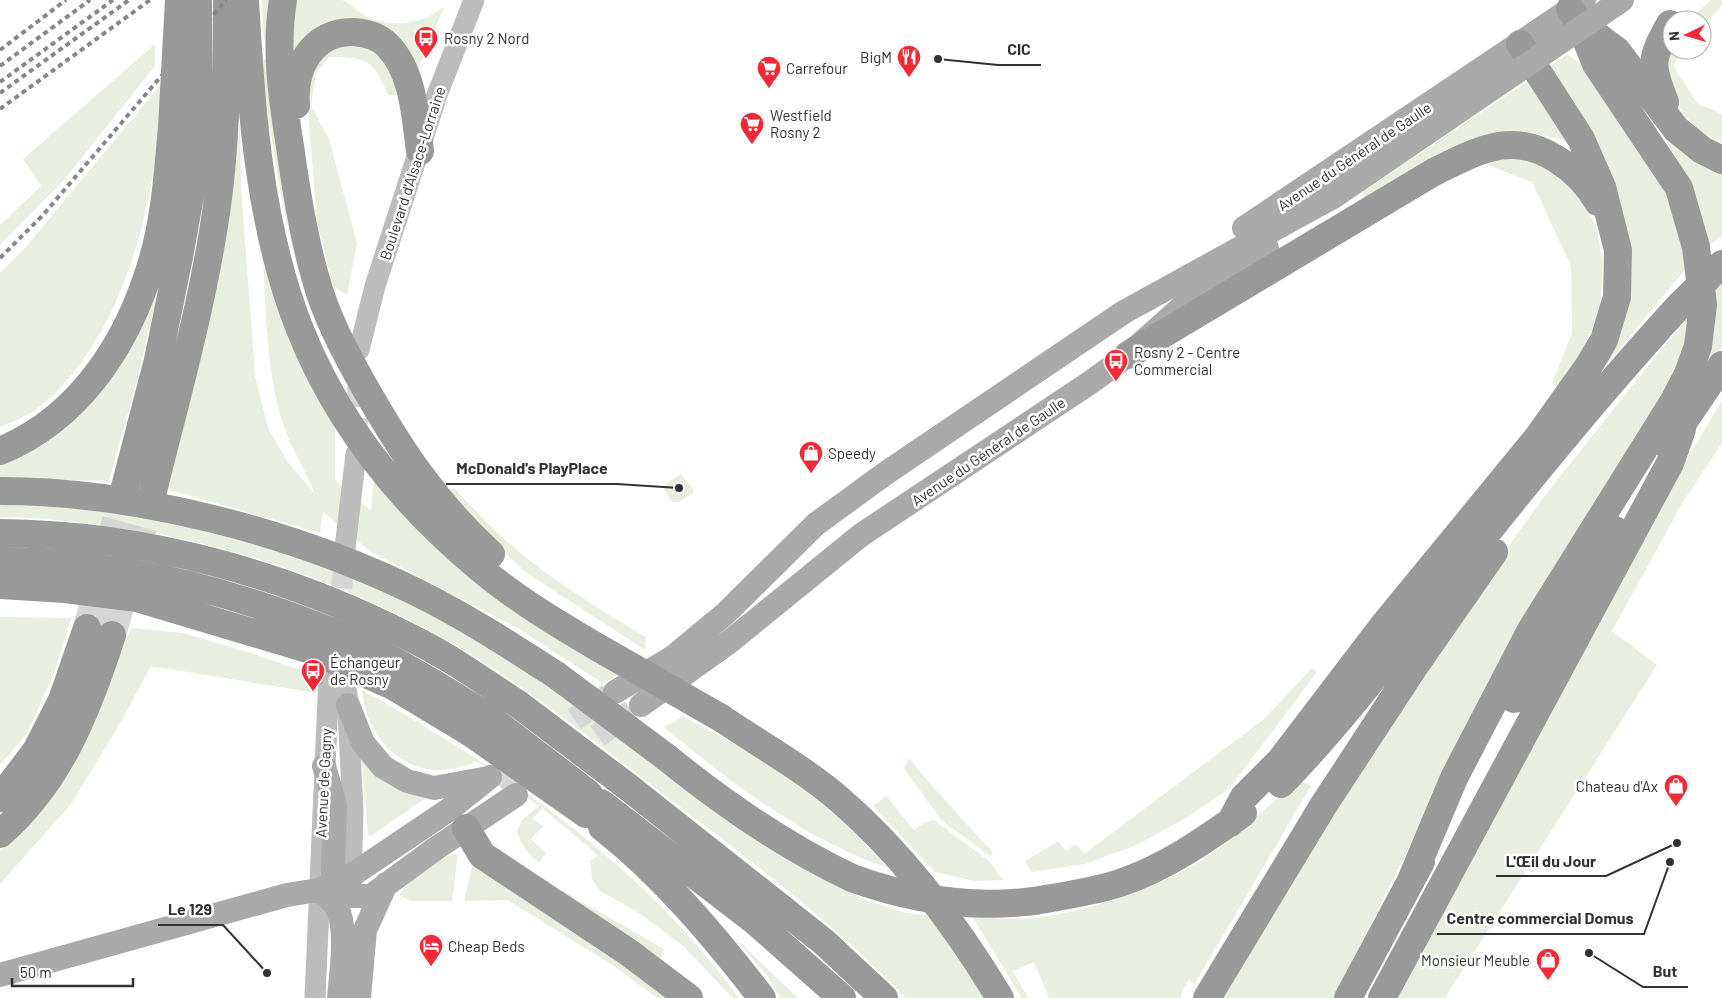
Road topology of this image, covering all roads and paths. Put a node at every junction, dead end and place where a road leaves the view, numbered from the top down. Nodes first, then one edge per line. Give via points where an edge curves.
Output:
1 (179, 0) edge
2 (198, 0) edge
3 (227, 0) edge
4 (245, 0) edge
5 (283, 0) edge
6 (474, 0) edge
7 (1622, 0) edge
8 (1578, 10) edge
9 (1662, 37) edge
10 (1520, 44) junction
11 (1676, 129) junction
12 (420, 151) junction
13 (1722, 160) edge
14 (1333, 197) junction
15 (301, 211) junction
16 (1613, 226) junction
17 (1722, 264) edge
18 (1124, 312) junction
19 (358, 350) tunnel mouth
20 (1128, 355) junction
21 (1722, 365) edge
22 (1606, 388) junction
23 (1687, 416) junction
24 (0, 451) edge
25 (356, 454) tunnel mouth
26 (125, 487) tunnel mouth
27 (0, 491) edge
28 (153, 491) tunnel mouth
29 (0, 533) edge
30 (345, 548) tunnel mouth
31 (0, 561) edge
32 (0, 585) edge
33 (0, 603) edge
34 (150, 604) junction
35 (562, 626) junction
36 (329, 676) dead end
37 (348, 699) joint
38 (481, 726) junction
39 (324, 766) joint
40 (502, 786) junction
41 (0, 798) edge
42 (593, 808) junction
43 (1230, 823) junction
44 (466, 828) junction
45 (0, 834) edge
46 (1412, 878) junction
47 (387, 883) junction
48 (337, 888) junction
49 (0, 975) edge
50 (315, 998) edge
51 (339, 998) edge
52 (344, 998) edge
53 (359, 998) edge
54 (689, 998) edge
55 (762, 998) edge
56 (842, 998) edge
57 (884, 998) edge
58 (1000, 998) edge
59 (1207, 998) edge
60 (1348, 998) edge
61 (1382, 998) edge

1 - 24 highway, bridge via 165,196 153,261 133,316 108,360 76,401 43,428
2 - 26 highway, bridge via 198,106 192,179 158,360
3 - 28 highway via 227,83 219,196 187,355
4 - 35 highway via 255,130 277,251 299,325 327,386 366,450 426,521 484,572
5 - 15 highway via 278,27 280,70
6 - 12 main road, Boulevard d'Alsace-Lorraine via 436,95
7 - 14 main road, Avenue du Général de Gaulle, bridge
8 - 10 main road, Avenue du Général de Gaulle
8 - 11 highway via 1618,51
8 - 46 highway via 1596,64 1679,188 1696,247 1703,305 1698,346 1674,401 1531,630 1454,778
9 - 11 highway via 1653,66
10 - 16 highway via 1581,139 1602,186
10 - 18 main road, Avenue du Général de Gaulle via 1151,288
11 - 13 highway via 1702,150
12 - 15 highway via 411,92 397,57 387,45 363,33 346,32 326,38 307,54 297,78
12 - 19 main road, Boulevard d'Alsace-Lorraine via 375,286
14 - 18 main road, Avenue du Général de Gaulle
14 - 20 main road, Avenue du Général de Gaulle via 1264,251 1191,298
15 - 35 highway via 325,308 385,423 448,513 542,596
16 - 20 highway via 1591,190 1572,169 1526,146 1500,145 1473,153 1434,172
16 - 43 highway via 1618,250 1617,297 1604,340 1588,367 1538,437 1382,626 1280,761 1244,797
17 - 22 highway, bridge via 1680,304
18 - 20 main road, Avenue du Général de Gaulle via 816,524 725,614 626,698 728,643 861,535
21 - 23 highway
22 - 43 highway via 1469,555 1321,744 1274,791
22 - 59 highway via 1544,485 1441,628 1328,798
23 - 46 highway via 1620,521
23 - 61 highway via 1670,463
25 - 30 main road
27 - 43 highway, bridge via 78,496 174,511 236,525 298,543 417,592 484,629 556,675 768,833 812,860 882,889 962,905 1001,905 1084,893 1156,868
29 - 57 highway, bridge via 53,535 154,548 236,568 352,610 415,640 518,704 628,787 824,942
31 - 38 highway via 148,576 299,619 357,643 441,687
32 - 34 highway via 137,598
33 - 34 highway via 145,607
34 - 38 highway via 311,650
35 - 58 highway, bridge via 721,718 840,800 905,863 958,931
36 - 39 main road, Avenue de Gagny
37 - 40 main road via 363,743 383,767 406,781 434,788
37 - 48 main road via 353,779
38 - 42 highway, bridge
39 - 48 main road via 335,805 333,872
40 - 44 main road via 465,818
40 - 48 main road via 450,809
41 - 45 highway via 36,751 100,632 86,710 73,739 40,792 18,819
42 - 55 highway via 724,948
42 - 56 highway via 756,922
44 - 47 main road
44 - 54 highway via 482,855 628,952
46 - 60 highway
47 - 48 main road via 371,896
47 - 53 main road via 365,930
48 - 49 main road via 288,895
48 - 50 main road via 318,919
48 - 51 main road via 343,943
48 - 52 main road

